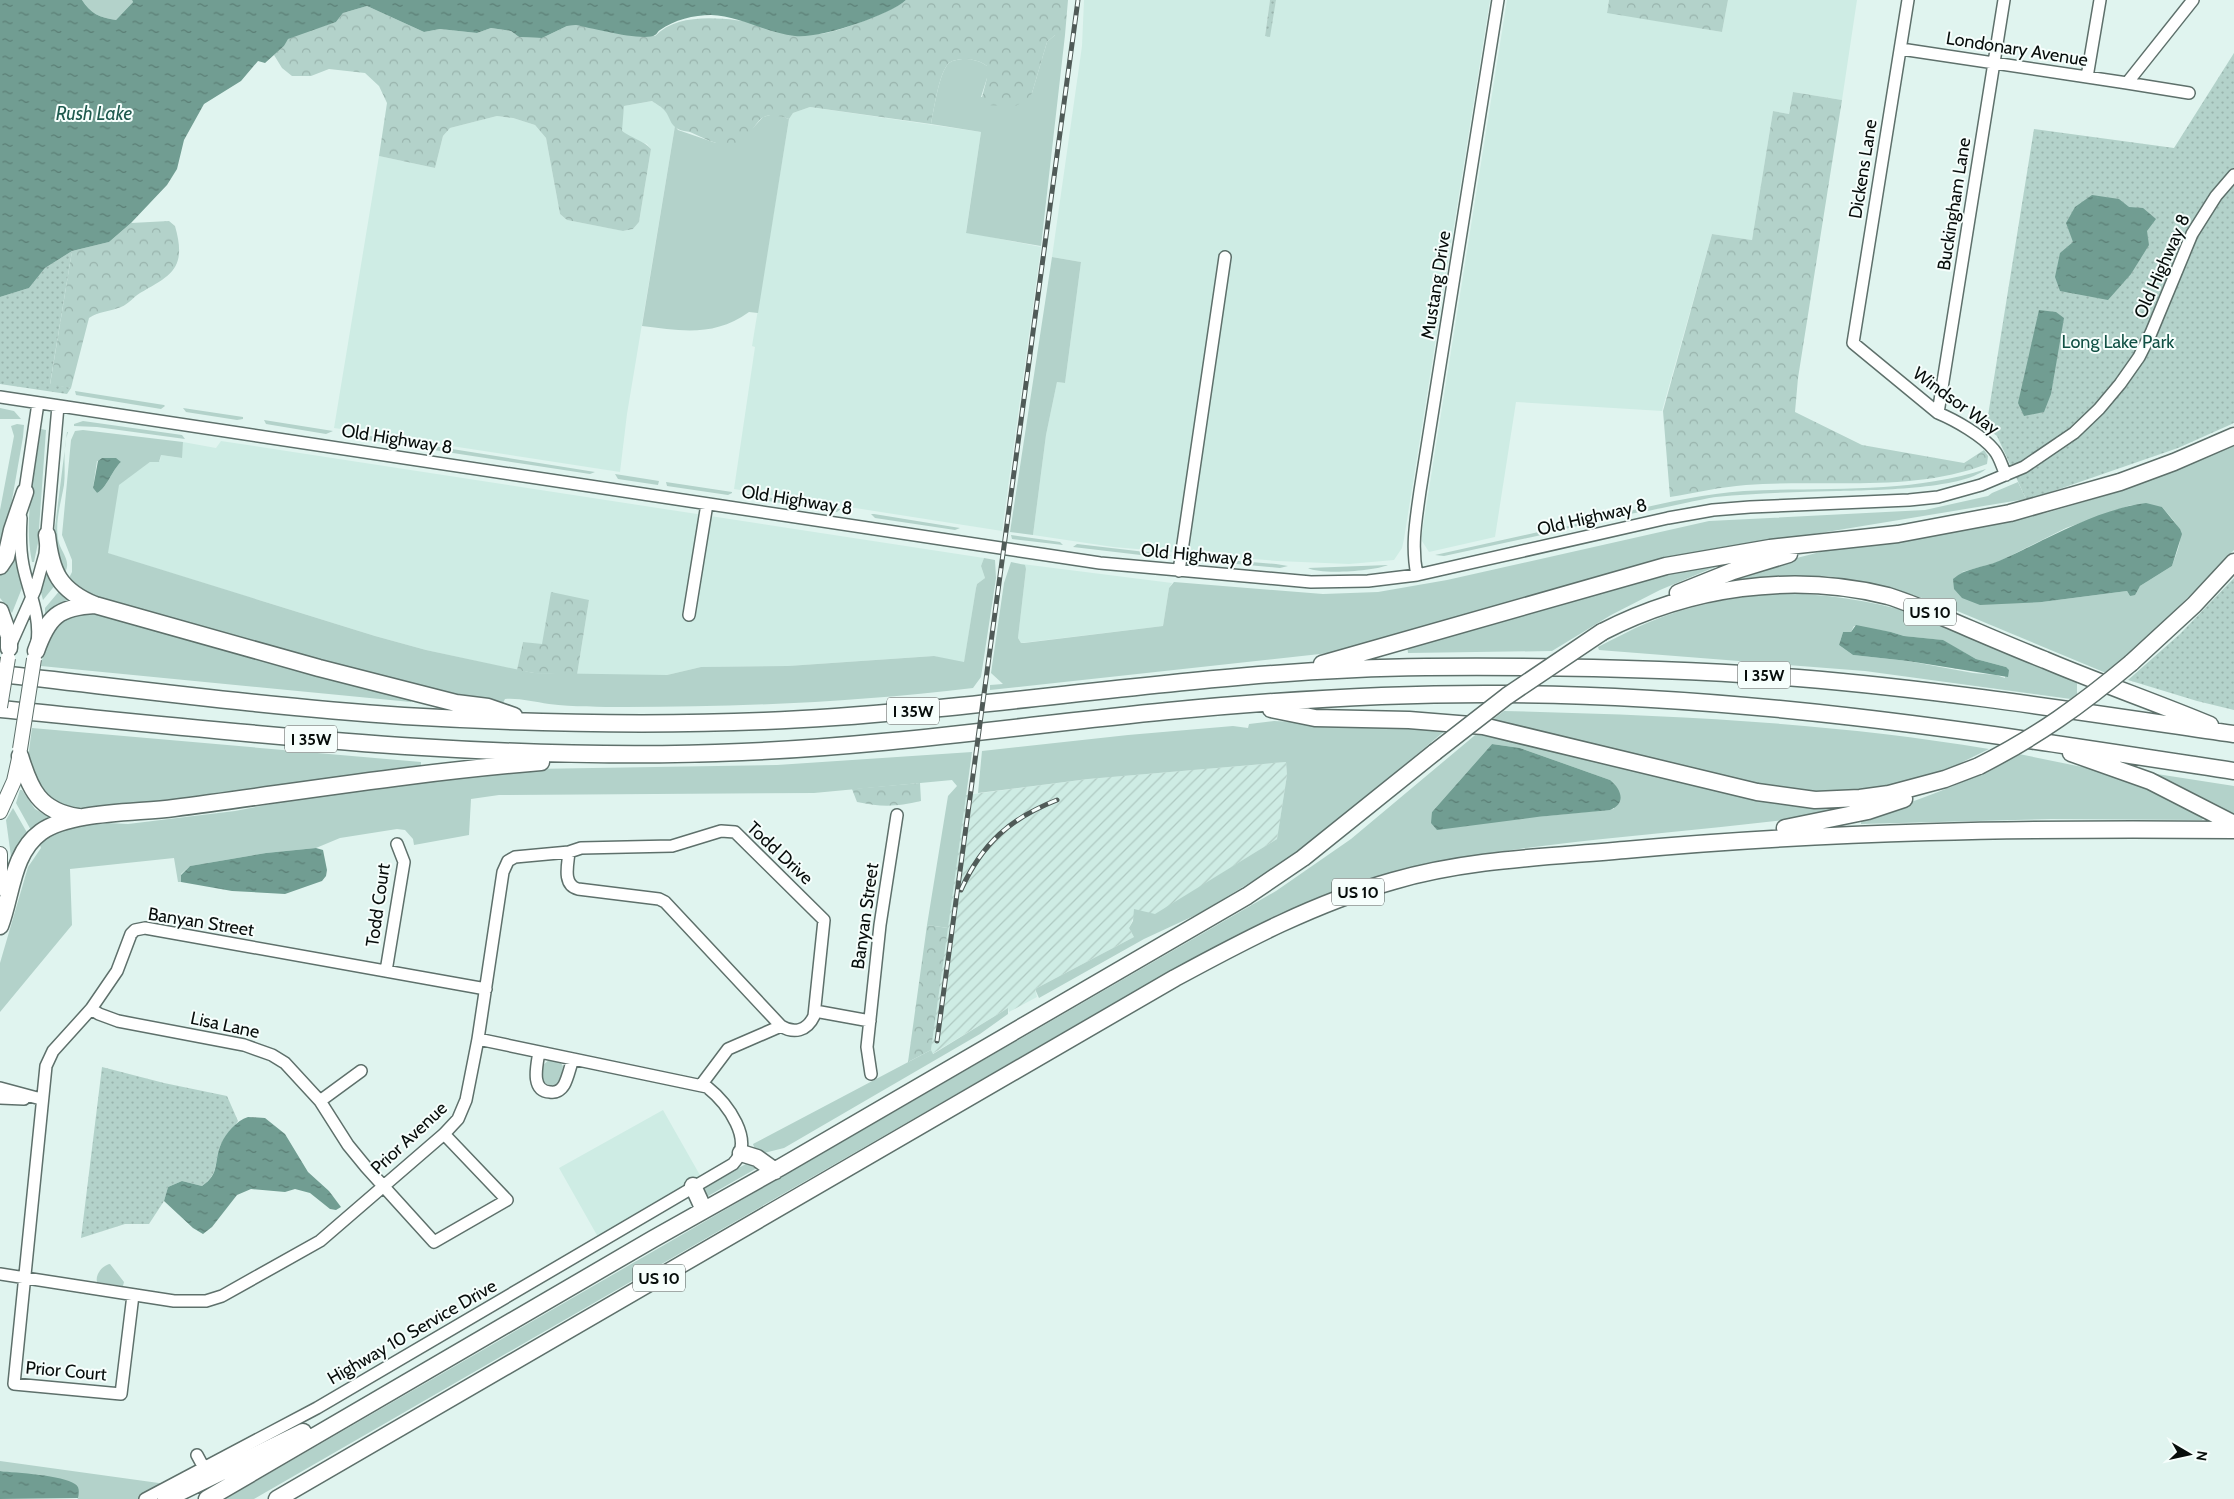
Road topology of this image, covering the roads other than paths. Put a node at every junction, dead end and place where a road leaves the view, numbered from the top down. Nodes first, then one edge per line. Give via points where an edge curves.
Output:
1 (1498, 0) edge
2 (1908, 0) edge
3 (2004, 0) edge
4 (2100, 0) edge
5 (2193, 0) edge
6 (1900, 49) junction
7 (1994, 63) junction
8 (2087, 77) junction
9 (2127, 84) junction
10 (2189, 93) dead end
11 (2234, 175) edge
12 (1225, 257) dead end
13 (1853, 343) joint
14 (0, 396) edge
15 (38, 402) junction
16 (58, 406) junction
17 (1938, 414) junction
18 (2234, 436) edge
19 (2006, 475) junction
20 (25, 492) junction
21 (707, 504) junction
22 (47, 535) junction
23 (1885, 535) junction
24 (2234, 562) edge
25 (0, 566) edge
26 (1178, 571) junction
27 (1417, 574) junction
28 (32, 597) junction
29 (94, 605) junction
30 (0, 611) edge
31 (689, 616) dead end
32 (1609, 628) junction
33 (9, 648) junction
34 (36, 651) junction
35 (1294, 672) junction
36 (0, 674) edge
37 (1252, 704) junction
38 (0, 708) edge
39 (530, 721) junction
40 (2232, 734) edge
41 (2026, 739) junction
42 (20, 752) junction
43 (640, 754) junction
44 (1979, 766) junction
45 (2234, 771) edge
46 (0, 812) edge
47 (898, 815) dead end
48 (80, 817) junction
49 (2234, 824) edge
50 (2234, 830) edge
51 (1713, 842) junction
52 (397, 844) dead end
53 (569, 852) junction
54 (0, 854) edge
55 (0, 888) edge
56 (0, 926) edge
57 (386, 971) junction
58 (486, 989) junction
59 (92, 1008) junction
60 (814, 1011) junction
61 (870, 1022) junction
62 (781, 1026) junction
63 (478, 1039) junction
64 (539, 1052) junction
65 (573, 1058) junction
66 (361, 1070) dead end
67 (871, 1074) dead end
68 (702, 1085) junction
69 (0, 1088) edge
70 (0, 1098) edge
71 (41, 1100) junction
72 (320, 1101) junction
73 (444, 1134) junction
74 (741, 1153) junction
75 (778, 1169) junction
76 (384, 1186) junction
77 (693, 1186) junction
78 (704, 1210) junction
79 (0, 1274) edge
80 (25, 1278) junction
81 (132, 1295) junction
82 (391, 1391) junction
83 (197, 1455) dead end
84 (204, 1468) junction
85 (145, 1499) edge
86 (166, 1499) edge
87 (208, 1499) edge
88 (278, 1499) edge

1 - 27 street, Mustang Drive via 1413,542
2 - 6 street, Dickens Lane
3 - 7 street, Buckingham Lane
4 - 8 street
5 - 9 street
6 - 7 street, Londonary Avenue
6 - 13 street, Dickens Lane
7 - 8 street, Londonary Avenue
7 - 17 street, Buckingham Lane
8 - 9 street, Londonary Avenue
9 - 10 street, Londonary Avenue
11 - 19 street, Old Highway 8 via 2192,234 2151,333 2120,384 2074,433 2041,457
12 - 26 street
13 - 17 street, Windsor Way
14 - 15 street, Old Highway 8
15 - 16 street, Old Highway 8
15 - 20 street
16 - 21 street, Old Highway 8
16 - 22 street
17 - 19 street, Windsor Way via 1953,419 1990,445
18 - 23 highway via 2174,462 2065,499 1958,524
19 - 27 street, Old Highway 8 via 1966,490 1923,499 1750,506 1695,513
20 - 25 highway via 6,557
20 - 28 street via 20,533 23,564
21 - 26 street, Old Highway 8 via 1058,558
21 - 31 street
22 - 28 street via 42,570
22 - 29 highway via 49,555 58,579 70,591
23 - 32 highway via 1808,549 1733,571 1660,600
23 - 35 highway via 1770,548 1666,566
24 - 44 highway, bridge via 2194,605 2131,663 2066,715 2022,744
26 - 27 street, Old Highway 8 via 1332,582
28 - 33 street
28 - 34 street via 37,620
29 - 34 highway via 75,606 56,614 48,623
29 - 39 highway via 318,668 456,703 488,707
30 - 33 highway via 9,636
32 - 40 highway, US 10 via 1666,604 1725,590 1786,585 1847,588 1924,609
32 - 75 highway, US 10, bridge via 1514,690 1295,863 1247,896
33 - 38 main road, bridge
34 - 42 main road, bridge
35 - 39 highway, I 35W via 826,718 663,724
35 - 40 highway, I 35W via 1434,667 1749,674 1906,689
36 - 39 highway, I 35W via 319,709
37 - 41 highway, I 35W via 1463,694 1634,697 1802,710
37 - 43 highway, I 35W via 886,743 770,751
37 - 44 highway via 1314,718 1483,726 1786,797 1830,800 1889,794
38 - 43 highway, I 35W via 403,747
41 - 45 highway, I 35W
41 - 49 highway via 2150,781
42 - 46 main road via 14,781
42 - 48 highway via 29,786 35,794 51,808
43 - 48 highway via 477,767 161,810
44 - 51 highway via 1938,787 1868,811
47 - 61 street, Banyan Street via 880,925
48 - 56 highway via 44,830 24,850
50 - 51 highway, US 10 via 1931,831
51 - 88 highway, US 10 via 1499,862 1430,872 1352,894 1282,922 1048,1050
52 - 57 street, Todd Court via 404,862
53 - 58 street, Todd Drive via 516,857 508,861
53 - 60 street, Todd Drive via 581,848 672,846 721,831 735,832 824,920
53 - 62 street via 570,886 665,902
54 - 55 main road
57 - 58 street, Banyan Street
57 - 59 street, Banyan Street via 142,928 131,934 117,971
58 - 63 street, Todd Drive
59 - 71 street, Banyan Street via 52,1051 46,1066
59 - 72 street, Lisa Lane via 118,1021 258,1049 296,1073
60 - 61 street
60 - 62 street via 811,1022 800,1030
61 - 67 street, Banyan Street via 867,1046
62 - 68 street via 728,1049
63 - 64 street
63 - 73 street, Prior Avenue via 463,1112
64 - 65 street
64 - 65 street via 536,1081 546,1092 553,1093 564,1085
65 - 68 street
66 - 72 street
68 - 74 street via 723,1102 741,1134
69 - 71 street
70 - 71 street
71 - 80 street, Banyan Street
72 - 76 street, Lisa Lane via 348,1145
73 - 76 street, Prior Avenue
73 - 76 street via 507,1200 434,1242
74 - 75 highway
74 - 77 street via 733,1164
75 - 78 highway, US 10
76 - 81 street, Prior Avenue via 320,1241 222,1296 190,1302
77 - 78 highway
77 - 84 street, Highway 10 Service Drive via 326,1403
78 - 82 highway, US 10
79 - 80 street, Prior Avenue
80 - 81 street, Prior Avenue
80 - 81 street, Prior Court via 14,1384 120,1394
82 - 86 highway
82 - 87 highway, US 10
83 - 84 street
84 - 85 street, Highway 10 Service Drive

